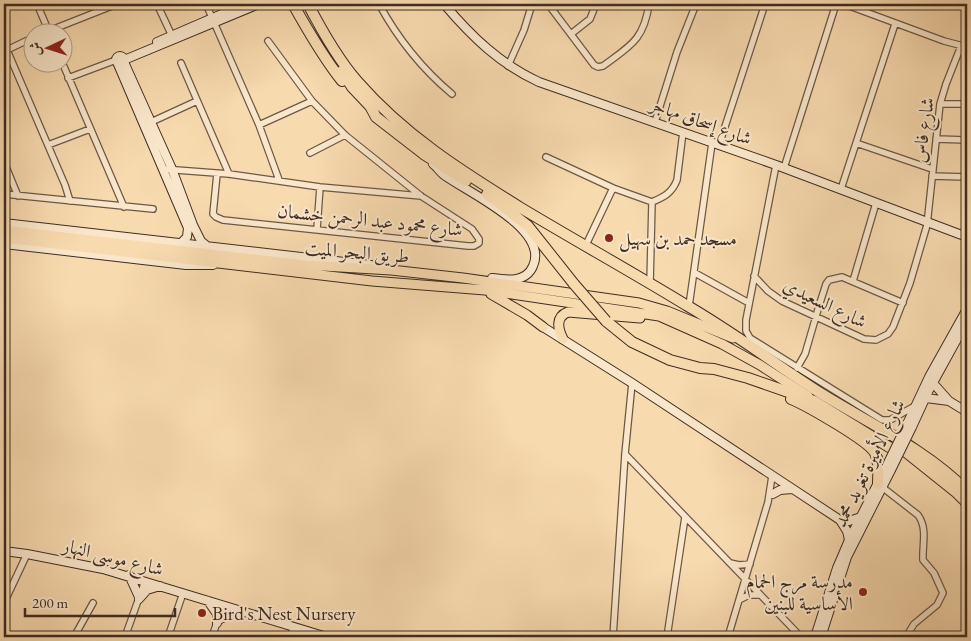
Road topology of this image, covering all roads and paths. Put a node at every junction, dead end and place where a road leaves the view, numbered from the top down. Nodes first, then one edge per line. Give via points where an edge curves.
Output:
1 (37, 4) edge
2 (157, 4) edge
3 (206, 4) edge
4 (245, 4) edge
5 (259, 4) edge
6 (293, 4) edge
7 (301, 4) edge
8 (308, 4) edge
9 (379, 4) edge
10 (444, 4) edge
11 (532, 4) edge
12 (548, 4) edge
13 (596, 4) edge
14 (649, 4) edge
15 (696, 4) edge
16 (765, 4) edge
17 (836, 4) edge
18 (844, 4) edge
19 (112, 5) edge
20 (213, 21) junction
21 (44, 22) edge
22 (72, 22) edge
23 (895, 24) junction
24 (571, 34) junction
25 (173, 38) junction
26 (268, 41) dead end
27 (22, 43) edge
28 (964, 47) edge
29 (121, 60) junction
30 (181, 63) dead end
31 (508, 66) junction
32 (66, 72) edge
33 (68, 78) junction
34 (354, 83) junction
35 (452, 94) dead end
36 (197, 101) junction
37 (312, 101) junction
38 (940, 104) junction
39 (967, 104) edge
40 (376, 117) junction
41 (655, 122) junction
42 (148, 123) junction
43 (258, 125) junction
44 (90, 129) junction
45 (683, 132) junction
46 (345, 135) junction
47 (936, 139) junction
48 (967, 140) edge
49 (716, 144) junction
50 (856, 144) junction
51 (48, 145) junction
52 (310, 153) dead end
53 (424, 156) junction
54 (546, 156) dead end
55 (4, 162) edge
56 (776, 165) junction
57 (784, 168) junction
58 (163, 169) junction
59 (172, 169) junction
60 (932, 169) junction
61 (218, 174) junction
62 (229, 174) junction
63 (932, 176) junction
64 (967, 177) edge
65 (280, 180) junction
66 (404, 182) junction
67 (320, 187) junction
68 (613, 188) junction
69 (841, 189) junction
70 (4, 194) edge
71 (398, 194) junction
72 (18, 196) junction
73 (421, 196) junction
74 (70, 201) junction
75 (652, 202) junction
76 (876, 203) junction
77 (124, 207) junction
78 (153, 209) dead end
79 (927, 221) junction
80 (4, 223) edge
81 (317, 229) junction
82 (4, 230) edge
83 (967, 237) edge
84 (4, 238) edge
85 (4, 244) edge
86 (180, 244) junction
87 (209, 247) junction
88 (585, 247) junction
89 (223, 263) junction
90 (694, 273) junction
91 (754, 276) junction
92 (853, 280) junction
93 (650, 284) junction
94 (485, 290) junction
95 (564, 293) junction
96 (553, 301) junction
97 (749, 302) junction
98 (903, 303) junction
99 (689, 306) junction
100 (967, 310) edge
101 (816, 316) junction
102 (967, 321) edge
103 (670, 322) junction
104 (543, 327) joint
105 (563, 339) junction
106 (742, 342) junction
107 (700, 368) junction
108 (797, 368) junction
109 (632, 383) junction
110 (933, 383) junction
111 (926, 398) junction
112 (814, 401) junction
113 (949, 401) junction
114 (915, 406) junction
115 (967, 412) edge
116 (909, 426) junction
117 (625, 454) junction
118 (772, 476) junction
119 (780, 481) junction
120 (880, 486) junction
121 (792, 489) junction
122 (967, 490) edge
123 (773, 494) junction
124 (768, 502) junction
125 (967, 503) edge
126 (685, 517) junction
127 (861, 517) junction
128 (840, 520) junction
129 (849, 540) junction
130 (4, 551) edge
131 (27, 554) junction
132 (729, 562) junction
133 (750, 564) junction
134 (129, 575) junction
135 (746, 580) junction
136 (145, 581) junction
137 (160, 586) junction
138 (183, 593) junction
139 (760, 595) junction
140 (139, 598) junction
141 (739, 600) junction
142 (208, 601) junction
143 (4, 603) edge
144 (93, 604) dead end
145 (223, 605) junction
146 (242, 612) junction
147 (218, 622) junction
148 (293, 628) junction
149 (74, 637) edge
150 (125, 637) edge
151 (168, 637) edge
152 (212, 637) edge
153 (291, 637) edge
154 (327, 637) edge
155 (613, 637) edge
156 (667, 637) edge
157 (728, 637) edge
158 (801, 637) edge
159 (814, 637) edge
160 (821, 637) edge
161 (906, 637) edge

1 - 21 street
2 - 25 street
3 - 20 street
4 - 20 street
5 - 20 street
6 - 40 highway via 329,64 369,114
7 - 34 highway via 318,38
8 - 34 highway
9 - 35 street via 418,62
10 - 31 street, شارع إسحاق مهاجر via 474,37
11 - 31 street
12 - 24 street
13 - 24 street via 590,19
14 - 24 street via 636,40 603,66 594,65
15 - 41 street
16 - 49 street
17 - 57 street
18 - 23 street
19 - 22 street
20 - 25 street
20 - 43 street
23 - 28 street
23 - 50 street
25 - 29 street
26 - 37 street, شارع محمود عبد الرحمن خشمان
27 - 51 street via 7,50
28 - 38 street, شارع فاس
29 - 33 street
29 - 42 street
30 - 36 street
31 - 41 street, شارع إسحاق مهاجر via 539,82
32 - 33 street
33 - 44 street
34 - 40 highway
34 - 88 highway via 412,136 488,188
36 - 42 street
36 - 62 street
37 - 43 street
37 - 46 street, شارع محمود عبد الرحمن خشمان
38 - 39 street
38 - 47 street, شارع فاس
40 - 53 highway
41 - 45 street, شارع إسحاق مهاجر
42 - 58 street
42 - 59 street
43 - 65 street
44 - 51 street
44 - 77 street
45 - 49 street, شارع إسحاق مهاجر
45 - 75 street via 674,187 666,196
46 - 52 street
46 - 66 street, شارع محمود عبد الرحمن خشمان
47 - 48 street
47 - 60 street, شارع فاس
49 - 56 street, شارع إسحاق مهاجر
49 - 90 street
50 - 60 street
50 - 69 street
51 - 74 street
53 - 87 street via 526,233 535,253 530,272 509,280
53 - 107 highway, bridge via 487,194 516,216 538,237 574,284 621,335 670,360
54 - 68 street
55 - 72 street
56 - 57 street, شارع إسحاق مهاجر
56 - 91 street
57 - 69 street, شارع إسحاق مهاجر
58 - 59 street
58 - 86 street via 188,228 188,237
59 - 61 street
59 - 87 street via 198,237
60 - 63 street, شارع فاس
61 - 62 street
61 - 81 street, شارع محمود عبد الرحمن خشمان via 213,214 216,217
62 - 65 street
63 - 64 street
63 - 79 street, شارع فاس
65 - 67 street
66 - 71 street
66 - 73 street, شارع محمود عبد الرحمن خشمان
67 - 71 street
67 - 81 street
68 - 75 street
68 - 88 street
69 - 76 street, شارع إسحاق مهاجر
70 - 72 street
71 - 73 street
72 - 74 street
73 - 81 street, شارع محمود عبد الرحمن خشمان via 472,229 468,246
74 - 77 street
75 - 93 street
76 - 79 street, شارع إسحاق مهاجر
76 - 92 street
77 - 78 street
79 - 83 street, شارع إسحاق مهاجر
79 - 98 street, شارع السعيدي
80 - 86 street
82 - 95 main road, طريق البحر الميت via 306,265 463,278
84 - 89 main road
85 - 89 street via 186,266
86 - 87 street
88 - 93 highway
89 - 94 main road via 372,281
90 - 97 street
90 - 99 street
91 - 97 street
91 - 101 street, شارع السعيدي via 774,296
92 - 98 street
92 - 101 street via 842,276 829,280
93 - 99 highway
94 - 96 main road
94 - 104 main road
95 - 96 main road
95 - 106 main road, طريق البحر الميت via 655,307
96 - 103 main road via 659,316
97 - 108 street via 745,326 748,336
98 - 101 street, شارع السعيدي via 888,334 876,340 864,339
99 - 106 highway
100 - 114 street, شارع الأميرة تغريد محمد
101 - 108 street via 805,354
102 - 110 street, شارع الأميرة تغريد محمد
103 - 105 main road via 572,312 564,314 558,321
103 - 112 main road via 722,344
104 - 105 street
105 - 109 street
106 - 122 highway via 914,448
107 - 112 highway via 748,378
107 - 120 highway via 716,377 795,401 864,442 877,456
108 - 114 street via 882,420 890,420
109 - 117 street
109 - 118 street
110 - 111 street, شارع الأميرة تغريد محمد
110 - 113 street
111 - 113 street
111 - 116 street, شارع الأميرة تغريد محمد
112 - 125 highway via 889,447 906,452
113 - 115 street
114 - 116 street, شارع الأميرة تغريد محمد
116 - 120 street, شارع الأميرة تغريد محمد, bridge
117 - 126 street
117 - 155 street
118 - 119 street
118 - 124 street
119 - 121 street
119 - 123 street
120 - 127 street, شارع الأميرة تغريد محمد
120 - 160 street, شارع الأميرة تغريد محمد via 847,557
120 - 161 street via 922,520 923,560 934,573 942,593
121 - 123 street
121 - 128 street
123 - 124 street
124 - 133 street
126 - 132 street
126 - 156 street
127 - 128 street
127 - 129 street, شارع الأميرة تغريد محمد
128 - 129 street
129 - 159 street, شارع الأميرة تغريد محمد
130 - 131 street, شارع موسى النهار
131 - 134 street, شارع موسى النهار
131 - 143 street
132 - 133 street
132 - 135 street
133 - 135 street
134 - 136 street, شارع موسى النهار
134 - 140 street
135 - 139 street
135 - 141 street
136 - 137 street, شارع موسى النهار
136 - 140 street
137 - 138 street, شارع موسى النهار
137 - 140 street via 147,590
138 - 142 street, شارع موسى النهار
138 - 151 street
139 - 141 street via 749,595
139 - 158 street
140 - 150 street
141 - 157 street
142 - 145 street, شارع موسى النهار
142 - 147 street via 217,614
144 - 149 street
145 - 146 street, شارع موسى النهار
145 - 147 street
146 - 147 street
146 - 148 street, شارع موسى النهار
147 - 152 street
148 - 153 street
148 - 154 street, شارع موسى النهار

